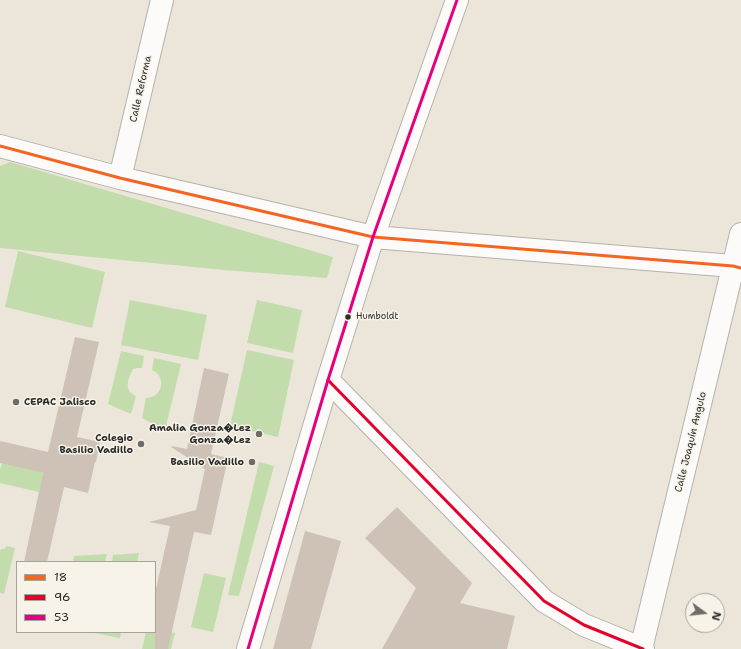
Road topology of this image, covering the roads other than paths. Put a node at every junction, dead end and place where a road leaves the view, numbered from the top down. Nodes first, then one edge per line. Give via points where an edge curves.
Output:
1 (162, 0) edge
2 (457, 0) edge
3 (0, 146) edge
4 (120, 178) junction
5 (741, 234) edge
6 (373, 237) junction
7 (737, 267) edge
8 (328, 380) junction
9 (248, 649) edge
10 (641, 649) edge

1 - 4 street, Calle Reforma
2 - 6 street
3 - 4 street
4 - 6 street
5 - 7 street, Calle Joaquín Angulo
6 - 7 street
6 - 8 street
7 - 10 street, Calle Joaquín Angulo
8 - 9 street
8 - 10 street via 544,601 584,625

